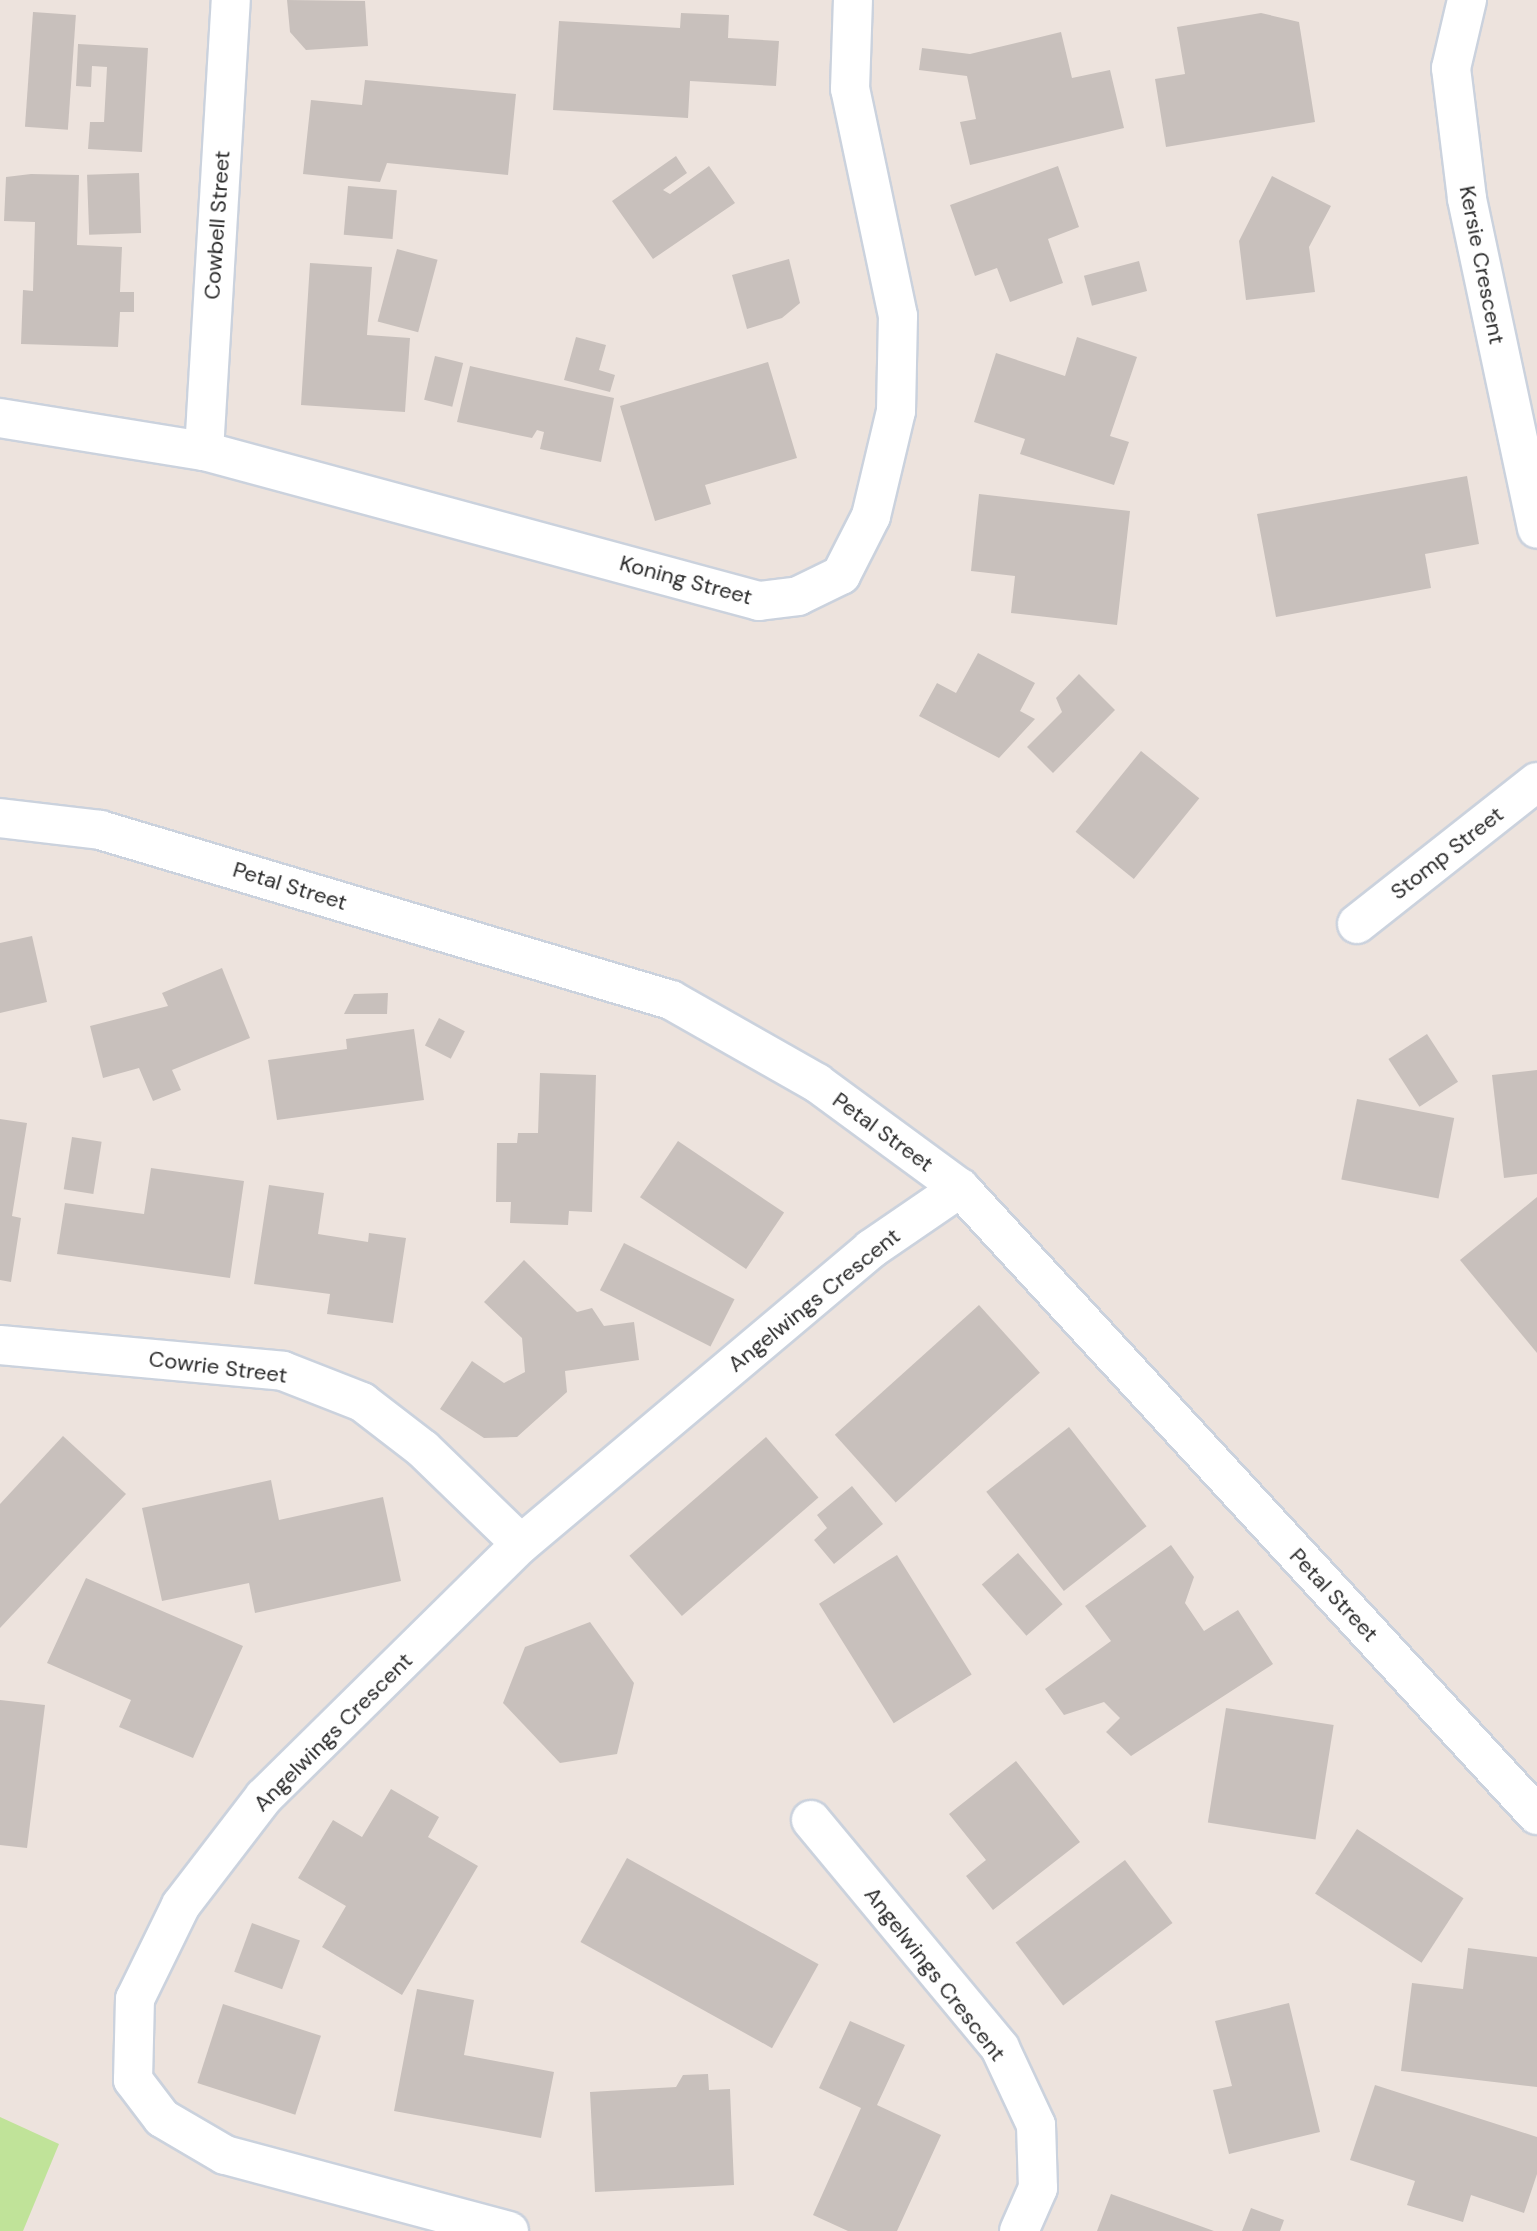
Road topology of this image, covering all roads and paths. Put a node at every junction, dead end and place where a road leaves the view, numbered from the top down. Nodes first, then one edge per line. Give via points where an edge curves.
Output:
1 (231, 0) edge
2 (853, 0) edge
3 (1467, 0) edge
4 (0, 418) edge
5 (204, 451) junction
6 (1537, 529) edge
7 (1537, 782) edge
8 (0, 818) edge
9 (1357, 924) dead end
10 (960, 1188) junction
11 (0, 1345) edge
12 (521, 1544) junction
13 (1537, 1815) edge
14 (811, 1820) dead end
15 (509, 2231) edge
16 (1019, 2231) edge

1 - 5 street, Cowbell Street
2 - 5 street, Koning Street via 850,89 898,316 896,395 871,516 841,575 798,596 759,601
3 - 6 street, Kersie Crescent via 1451,68 1467,199
4 - 5 street, Koning Street
7 - 9 street, Stomp Street
8 - 10 street, Petal Street via 100,830 671,1000 817,1083
10 - 12 street, Angelwings Crescent via 871,1249
10 - 13 street, Petal Street
11 - 12 street, Cowrie Street via 283,1371 362,1402 423,1449
12 - 15 street, Angelwings Crescent via 264,1797 181,1905 135,1999 133,2080 162,2118 225,2155
14 - 16 street, Angelwings Crescent via 1000,2048 1036,2125 1038,2188

